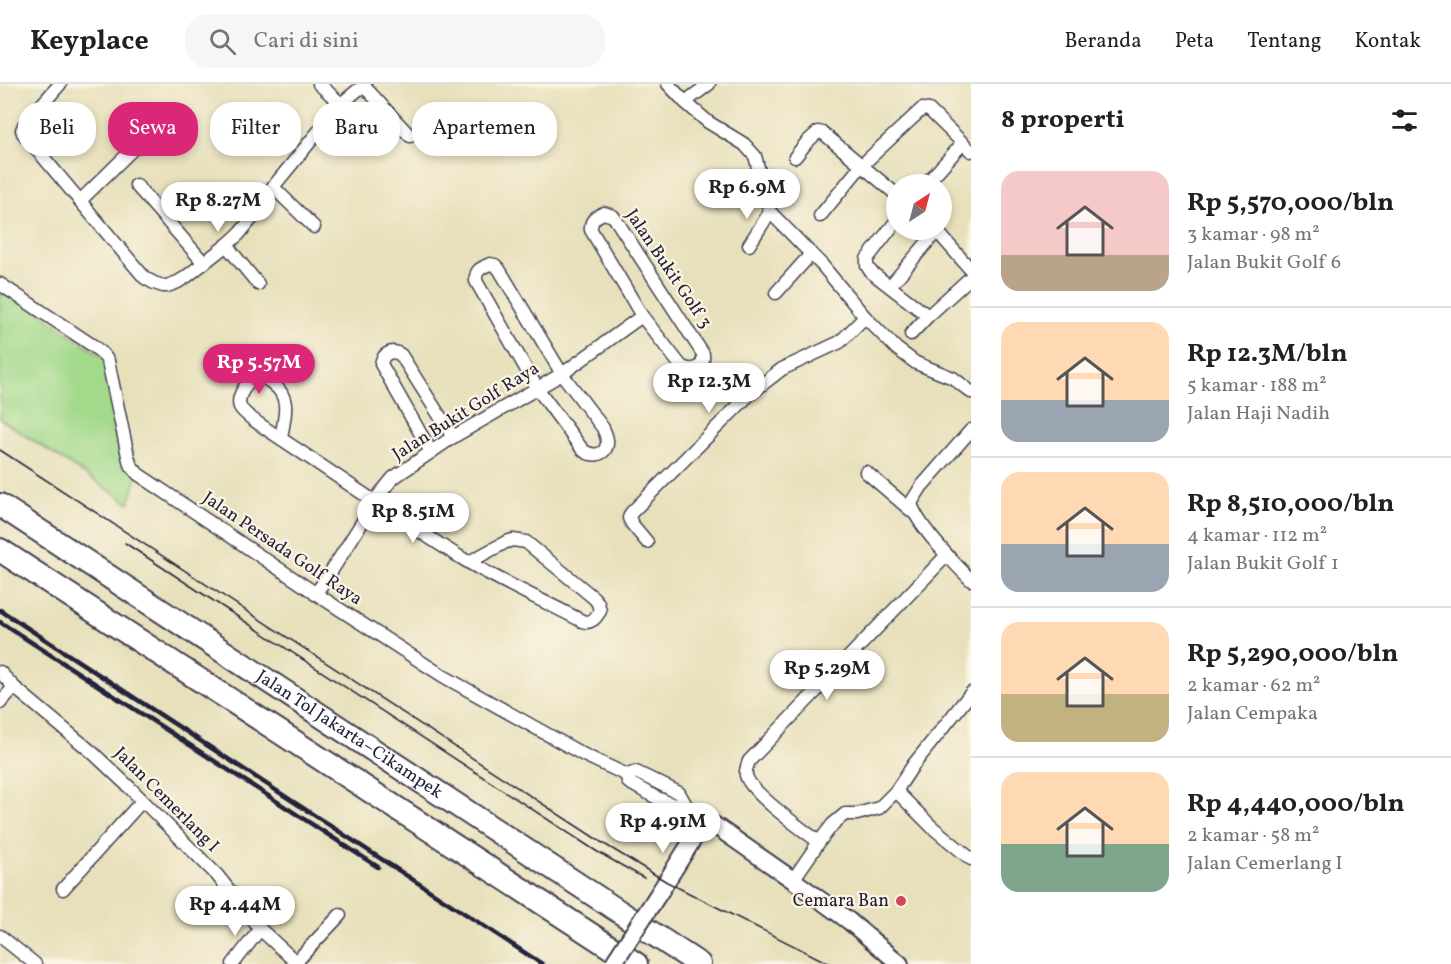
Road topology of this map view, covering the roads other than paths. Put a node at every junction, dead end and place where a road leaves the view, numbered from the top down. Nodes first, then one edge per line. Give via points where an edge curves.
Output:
1 (60, 84) edge
2 (319, 84) edge
3 (668, 84) edge
4 (710, 84) edge
5 (364, 85) edge
6 (339, 102) edge
7 (343, 102) edge
8 (685, 102) junction
9 (410, 136) dead end
10 (313, 138) edge
11 (967, 147) edge
12 (125, 156) edge
13 (795, 157) dead end
14 (861, 165) junction
15 (937, 174) edge
16 (136, 185) dead end
17 (886, 186) edge
18 (273, 187) junction
19 (80, 201) junction
20 (770, 212) junction
21 (820, 216) dead end
22 (314, 227) dead end
23 (886, 234) edge
24 (929, 240) edge
25 (946, 240) edge
26 (228, 244) junction
27 (749, 245) dead end
28 (810, 254) junction
29 (204, 263) junction
30 (971, 270) edge
31 (971, 277) edge
32 (0, 284) edge
33 (258, 284) dead end
34 (890, 286) junction
35 (776, 293) dead end
36 (642, 316) junction
37 (928, 316) junction
38 (865, 317) junction
39 (911, 334) dead end
40 (562, 374) junction
41 (537, 388) junction
42 (971, 392) edge
43 (971, 430) edge
44 (453, 437) junction
45 (281, 438) junction
46 (431, 452) junction
47 (866, 472) dead end
48 (374, 501) junction
49 (0, 505) edge
50 (915, 513) junction
51 (647, 542) dead end
52 (0, 550) edge
53 (946, 556) junction
54 (469, 562) junction
55 (971, 580) edge
56 (315, 594) junction
57 (0, 672) edge
58 (14, 687) junction
59 (971, 693) edge
60 (0, 703) edge
61 (896, 791) junction
62 (142, 801) junction
63 (707, 820) junction
64 (819, 842) junction
65 (971, 859) edge
66 (793, 880) junction
67 (63, 889) dead end
68 (340, 915) dead end
69 (260, 929) junction
70 (0, 936) edge
71 (675, 948) junction
72 (297, 963) edge
73 (35, 964) edge
74 (233, 964) edge
75 (613, 964) edge
76 (636, 964) edge
77 (699, 964) edge
78 (711, 964) edge
79 (900, 964) edge

1 - 19 street via 22,130
2 - 6 street
3 - 8 street
4 - 8 street
5 - 7 street
5 - 9 street
8 - 20 street via 708,122 738,139 755,156
10 - 18 street
11 - 14 street via 929,110 922,109
11 - 15 street
12 - 19 street
13 - 14 street via 818,132
14 - 17 street
14 - 21 street
16 - 29 street
18 - 22 street
18 - 26 street
19 - 29 street via 145,278 154,283 163,286 178,282
20 - 27 street
20 - 28 street
23 - 34 street via 867,259 867,266
24 - 34 street
25 - 30 street
26 - 29 street
26 - 33 street
28 - 35 street
28 - 38 street
31 - 37 street
32 - 56 street, Jalan Persada Golf Raya via 92,345 108,361 133,469
34 - 37 street
36 - 36 street, Jalan Bukit Golf 3 via 681,366 691,370 701,364 703,354 616,220 599,214 592,221 591,230
36 - 40 street, Jalan Bukit Golf Raya
37 - 39 street
38 - 42 street via 916,363 953,378
38 - 51 street via 840,342 782,369 750,394 631,513 632,524
40 - 41 street, Jalan Bukit Golf Raya
40 - 41 street via 603,428 608,443 601,452 590,455 582,449
40 - 41 street via 499,269 490,264 479,269 477,281
41 - 44 street, Jalan Bukit Golf Raya
43 - 50 street via 921,487 912,503
44 - 46 street, Jalan Bukit Golf Raya
44 - 46 street via 402,356 388,353 381,364
45 - 45 street via 241,409 240,396 255,376 263,377 282,392 286,405
45 - 48 street
46 - 48 street, Jalan Bukit Golf Raya via 393,478
47 - 50 street
48 - 54 street
48 - 56 street, Jalan Bukit Golf Raya
49 - 71 highway, Jalan Tol Jakarta–Cikampek
50 - 53 street
52 - 76 highway, Jalan Tol Jakarta–Cikampek
53 - 55 street
53 - 64 street via 749,761 745,773 748,782
54 - 54 street via 587,623 600,611 594,598 526,542 506,542
56 - 63 street, Jalan Persada Golf Raya via 443,676 584,755 627,775 636,772 679,793 687,807
57 - 58 street, Jalan Cemerlang I
58 - 60 street
58 - 62 street, Jalan Cemerlang I via 93,753
59 - 61 street
61 - 64 street via 879,807 845,814
61 - 65 street
62 - 67 street
62 - 69 street, Jalan Cemerlang I via 217,875
63 - 66 main road
63 - 75 main road, bridge
64 - 66 street
66 - 79 main road
68 - 72 street
69 - 72 street, Jalan Cemerlang I
69 - 74 street
70 - 73 street
71 - 77 highway, Jalan Tol Jakarta–Cikampek
71 - 78 highway

